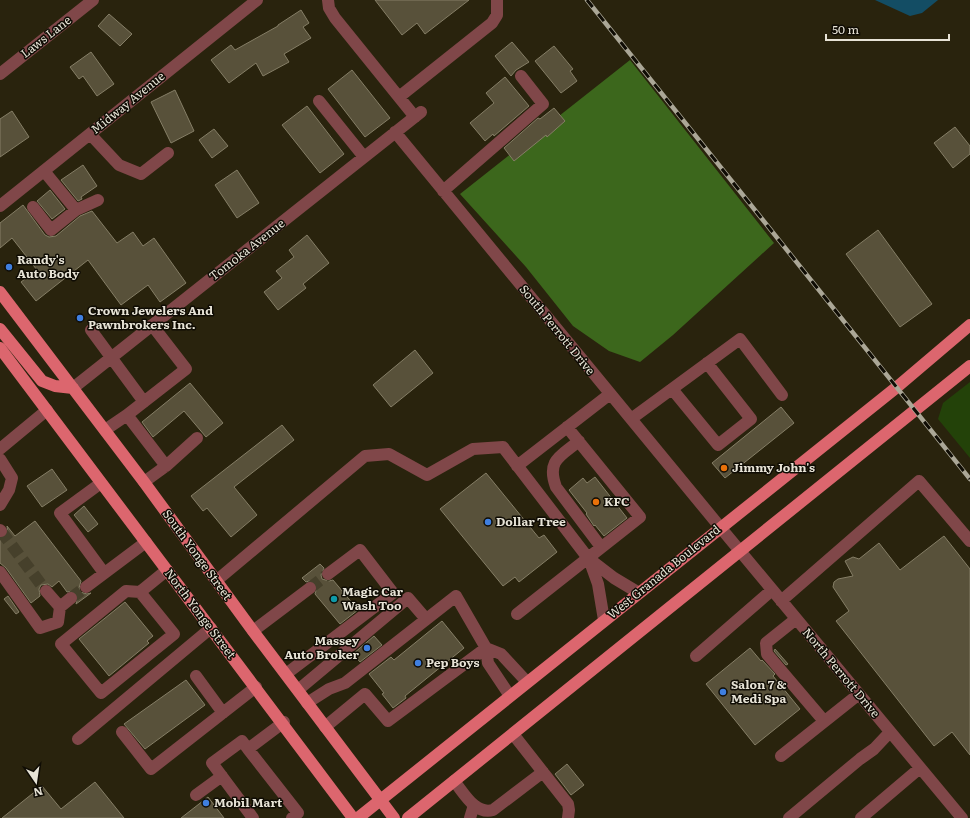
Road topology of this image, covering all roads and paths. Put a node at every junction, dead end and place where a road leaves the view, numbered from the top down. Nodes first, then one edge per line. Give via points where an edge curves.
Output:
1 (93, 0) edge
2 (257, 0) edge
3 (328, 0) edge
4 (497, 0) edge
5 (0, 74) edge
6 (521, 76) dead end
7 (399, 97) junction
8 (319, 101) dead end
9 (395, 132) junction
10 (90, 134) junction
11 (168, 153) dead end
12 (364, 157) junction
13 (44, 170) junction
14 (443, 192) junction
15 (98, 200) dead end
16 (0, 206) edge
17 (33, 206) dead end
18 (76, 210) junction
19 (0, 292) edge
20 (152, 325) junction
21 (970, 325) edge
22 (0, 329) edge
23 (91, 330) dead end
24 (0, 348) edge
25 (111, 357) junction
26 (707, 364) junction
27 (970, 366) edge
28 (73, 388) junction
29 (672, 389) junction
30 (610, 394) junction
31 (782, 395) dead end
32 (144, 402) junction
33 (47, 410) junction
34 (126, 415) junction
35 (631, 420) junction
36 (568, 427) junction
37 (104, 430) junction
38 (197, 438) dead end
39 (579, 442) junction
40 (0, 449) edge
41 (0, 459) edge
42 (166, 466) junction
43 (517, 466) junction
44 (144, 482) junction
45 (101, 483) junction
46 (0, 505) edge
47 (720, 527) junction
48 (970, 541) edge
49 (146, 542) junction
50 (602, 547) junction
51 (740, 552) junction
52 (588, 558) junction
53 (168, 570) junction
54 (0, 572) edge
55 (104, 573) junction
56 (328, 574) tunnel mouth
57 (216, 581) junction
58 (86, 587) tunnel mouth
59 (310, 588) tunnel mouth
60 (772, 590) junction
61 (46, 591) tunnel mouth
62 (140, 592) junction
63 (639, 593) junction
64 (71, 598) tunnel mouth
65 (781, 601) junction
66 (60, 607) junction
67 (517, 614) dead end
68 (426, 619) junction
69 (796, 619) junction
70 (604, 620) junction
71 (211, 628) junction
72 (253, 631) junction
73 (486, 648) junction
74 (696, 656) dead end
75 (134, 666) junction
76 (286, 674) junction
77 (196, 676) dead end
78 (146, 682) junction
79 (527, 682) junction
80 (256, 687) junction
81 (298, 690) junction
82 (859, 694) junction
83 (510, 696) junction
84 (307, 702) junction
85 (223, 713) junction
86 (283, 722) junction
87 (824, 722) junction
88 (325, 727) junction
89 (122, 732) dead end
90 (890, 732) junction
91 (513, 734) junction
92 (78, 739) dead end
93 (248, 749) junction
94 (781, 756) dead end
95 (920, 768) junction
96 (543, 772) junction
97 (222, 776) junction
98 (454, 781) junction
99 (196, 795) dead end
100 (380, 800) junction
101 (474, 805) junction
102 (253, 818) edge
103 (292, 818) edge
104 (353, 818) edge
105 (358, 818) edge
106 (394, 818) edge
107 (408, 818) edge
108 (470, 818) edge
109 (568, 818) edge
110 (789, 818) edge
111 (861, 818) edge
112 (962, 818) edge

1 - 5 street, Laws Lane
2 - 10 street, Midway Avenue
3 - 7 street via 335,18
4 - 7 street via 497,15 492,23
6 - 14 street via 543,104
7 - 9 street, Tomoka Avenue via 418,114
8 - 12 street
9 - 12 street, Tomoka Avenue
9 - 14 street, South Perrott Drive
10 - 11 street via 119,165 141,174
10 - 13 street, Midway Avenue
12 - 20 street, Tomoka Avenue
13 - 16 street, Midway Avenue
13 - 18 street
14 - 30 street, South Perrott Drive
15 - 18 street
17 - 18 street via 51,230
19 - 28 main road, South Yonge Street
20 - 25 street, Tomoka Avenue
20 - 32 street via 186,369
21 - 47 main road, West Granada Boulevard via 897,387
22 - 28 main road via 42,381 55,386
23 - 25 street
24 - 33 main road
25 - 28 street, Tomoka Avenue
25 - 32 street
26 - 29 street
26 - 29 street via 751,419 718,445
26 - 31 street via 740,339
27 - 51 main road
28 - 37 main road, South Yonge Street
29 - 35 street
30 - 35 street, South Perrott Drive
30 - 36 street
32 - 34 street
33 - 40 street
33 - 45 main road, North Yonge Street
34 - 37 street
34 - 42 street
35 - 47 street, South Perrott Drive
36 - 39 street
36 - 43 street
37 - 44 main road, South Yonge Street
38 - 42 street
39 - 50 street via 554,461 552,478
39 - 50 street via 640,517
41 - 46 street via 12,478 9,490
42 - 44 street
43 - 52 street
43 - 57 street via 503,447 473,449 427,475 389,454 365,456
44 - 57 main road, South Yonge Street
45 - 49 main road, North Yonge Street
45 - 55 street via 60,513
47 - 51 street, North Perrott Drive
47 - 63 main road, West Granada Boulevard
48 - 65 street via 919,482
49 - 53 main road, North Yonge Street
49 - 55 street
50 - 52 street
51 - 60 street, North Perrott Drive
51 - 91 main road
52 - 63 street
52 - 67 street
52 - 70 street via 598,584
53 - 62 street
53 - 71 main road, North Yonge Street
54 - 66 street via 40,628 58,622
55 - 58 street
56 - 76 street via 360,550 393,593
57 - 72 main road, South Yonge Street
59 - 72 street
60 - 65 street, North Perrott Drive
60 - 74 street
61 - 66 street
62 - 75 street via 174,634
62 - 75 street via 126,592 61,644 101,693
63 - 70 main road, West Granada Boulevard
64 - 66 street
65 - 69 street, North Perrott Drive
68 - 73 street via 456,596
68 - 81 street via 408,598
68 - 84 street via 345,683
69 - 82 street, North Perrott Drive
69 - 87 street via 766,643 767,654
70 - 79 main road, West Granada Boulevard
71 - 78 street
71 - 80 main road, North Yonge Street
72 - 76 main road, South Yonge Street
73 - 79 street via 501,654
73 - 83 street via 488,663
73 - 88 street via 388,721 365,694
75 - 78 street
76 - 81 main road, South Yonge Street
77 - 85 street
78 - 92 street
79 - 83 main road, West Granada Boulevard
80 - 85 street
80 - 86 main road, North Yonge Street
81 - 84 main road, South Yonge Street
82 - 87 street
82 - 90 street, North Perrott Drive
83 - 100 main road, West Granada Boulevard
84 - 88 main road, South Yonge Street
85 - 89 street via 151,769
86 - 93 street
86 - 104 main road, North Yonge Street
87 - 94 street
88 - 100 main road, South Yonge Street
90 - 95 street, North Perrott Drive
90 - 110 street via 874,749
91 - 96 street
91 - 98 main road
93 - 97 street via 242,741 212,764
93 - 103 street via 298,813
95 - 111 street
95 - 112 street, North Perrott Drive
96 - 101 street via 493,810 482,810
96 - 109 street via 568,804
97 - 99 street
97 - 102 street
98 - 101 street
98 - 107 main road
100 - 105 main road, West Granada Boulevard
100 - 106 main road, South Yonge Street
101 - 108 street

